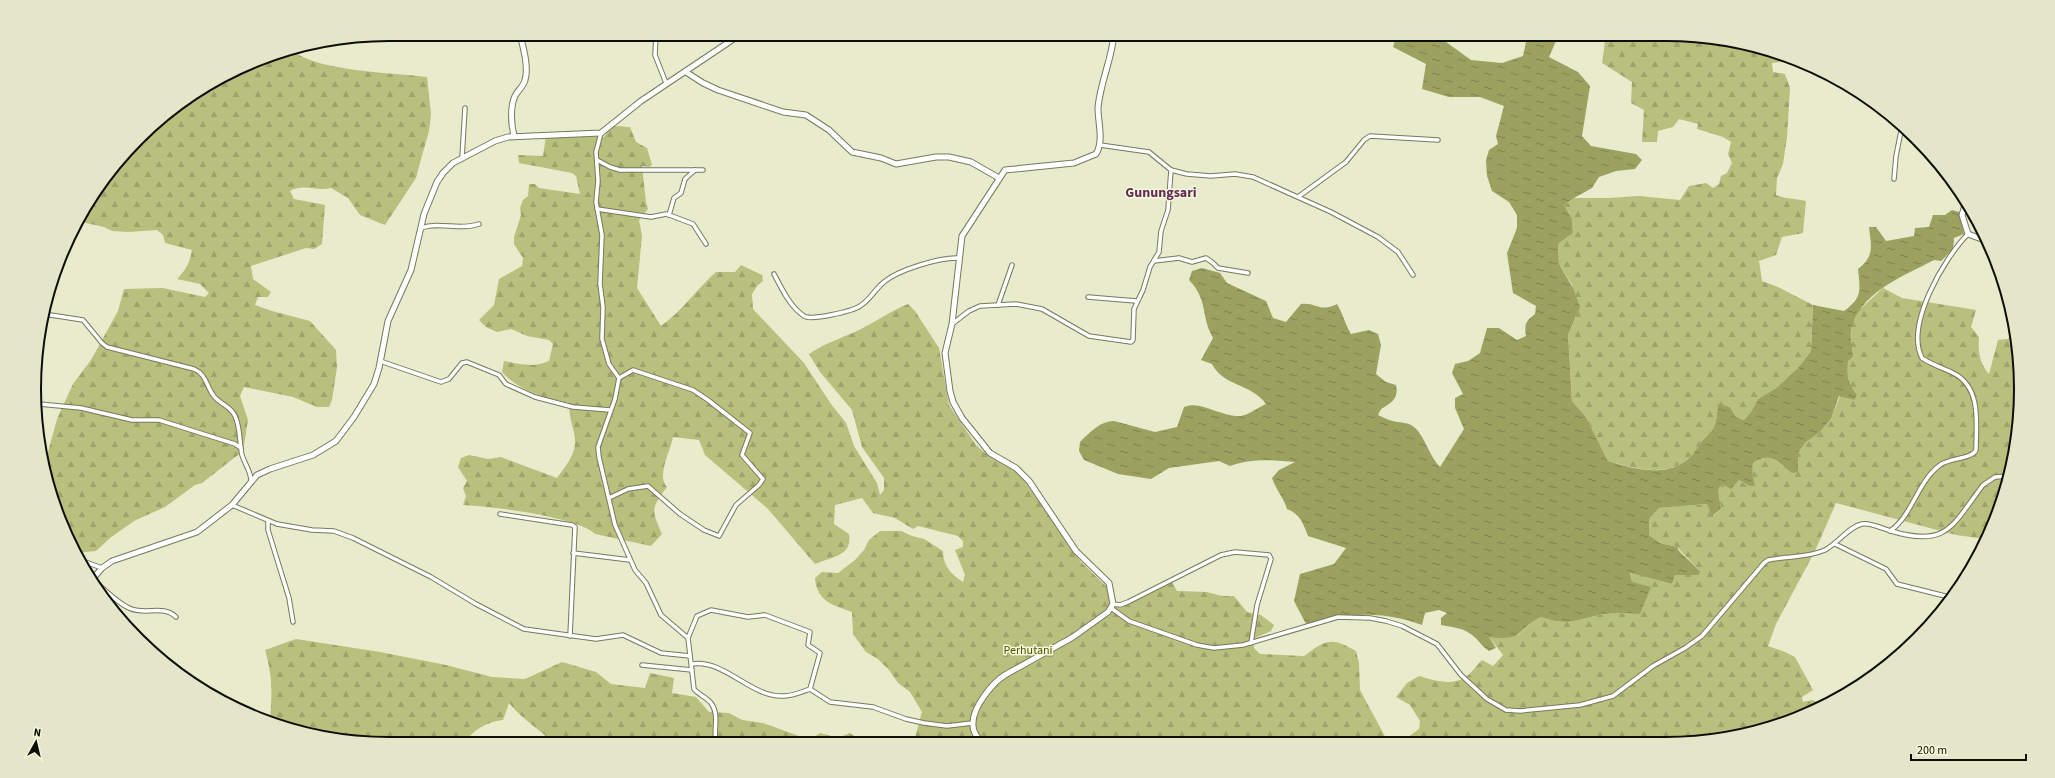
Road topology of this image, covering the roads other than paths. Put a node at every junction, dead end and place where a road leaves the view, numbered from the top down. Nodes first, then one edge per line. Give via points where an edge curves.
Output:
1 (521, 41) edge
2 (656, 41) edge
3 (731, 41) edge
4 (1113, 41) edge
5 (686, 72) junction
6 (666, 83) junction
7 (465, 108) dead end
8 (1901, 132) edge
9 (602, 133) junction
10 (595, 135) junction
11 (514, 136) junction
12 (599, 140) junction
13 (1438, 140) dead end
14 (1100, 145) junction
15 (462, 158) junction
16 (597, 160) junction
17 (695, 170) junction
18 (703, 170) dead end
19 (1171, 170) junction
20 (999, 178) junction
21 (1894, 179) dead end
22 (1298, 197) junction
23 (597, 210) junction
24 (1964, 210) edge
25 (669, 215) junction
26 (479, 224) dead end
27 (421, 228) junction
28 (1968, 234) junction
29 (1980, 238) edge
30 (706, 244) dead end
31 (958, 258) junction
32 (1154, 261) junction
33 (1012, 264) dead end
34 (1248, 273) dead end
35 (774, 274) dead end
36 (1414, 275) dead end
37 (1088, 296) dead end
38 (1136, 301) junction
39 (998, 305) junction
40 (49, 315) edge
41 (952, 324) junction
42 (380, 361) junction
43 (618, 378) junction
44 (42, 404) edge
45 (610, 410) junction
46 (241, 448) junction
47 (2002, 477) edge
48 (251, 481) junction
49 (609, 498) junction
50 (232, 505) junction
51 (500, 514) dead end
52 (268, 521) junction
53 (1890, 531) junction
54 (1835, 544) junction
55 (573, 552) junction
56 (630, 560) junction
57 (88, 563) edge
58 (102, 568) junction
59 (96, 575) edge
60 (106, 590) edge
61 (1946, 595) edge
62 (1112, 606) junction
63 (176, 617) dead end
64 (293, 622) dead end
65 (570, 636) junction
66 (688, 638) junction
67 (1251, 643) junction
68 (690, 656) junction
69 (692, 664) junction
70 (642, 665) dead end
71 (692, 670) junction
72 (810, 689) junction
73 (972, 724) junction
74 (715, 737) edge
75 (977, 737) edge

1 - 11 street via 526,76 513,101
2 - 6 street via 655,55
3 - 5 street
4 - 14 street via 1098,108
5 - 6 street
5 - 20 street via 718,90 783,112 806,115 829,130 852,152 896,164 949,157 971,162
6 - 9 street via 624,113
7 - 15 street
8 - 21 street
9 - 10 street
9 - 12 street
10 - 11 street
10 - 12 street
11 - 15 street via 495,141
12 - 16 street
13 - 22 street via 1370,136 1346,162
14 - 19 street via 1149,152
14 - 20 street via 1096,154 1074,163 1005,170
15 - 27 street via 448,167 437,182 427,203
16 - 17 street via 620,170
16 - 23 street
17 - 18 street
17 - 25 street via 685,178 680,193 674,198
19 - 22 street via 1198,176 1247,175
19 - 32 street via 1168,210 1161,231 1159,252
20 - 31 street via 986,202 964,232
22 - 36 street via 1378,237 1398,252
23 - 25 street via 651,217
23 - 43 street via 602,235 602,339 609,364
24 - 28 street via 1962,215
25 - 30 street via 693,224
26 - 27 street via 467,228 433,224
27 - 42 street via 411,270 388,321
28 - 29 street
28 - 53 street via 1935,278 1919,325 1917,343 1922,358 1957,375 1970,389 1977,410 1976,450 1973,455 1952,459 1938,466 1921,487 1903,520
31 - 35 street via 947,258 901,272 884,282 861,306 812,318 804,316 794,307
31 - 41 street
32 - 34 street via 1179,258 1192,262 1206,258 1218,268
32 - 38 street
33 - 39 street
37 - 38 street
38 - 39 street via 1133,340 1129,343 1089,336 1035,307
39 - 41 street via 980,306
40 - 46 street via 83,320 107,347 198,371 206,379 213,395 235,415
41 - 62 street via 944,353 950,391 956,409 990,453 1016,468 1029,481 1076,551 1109,583
42 - 45 street via 441,382 449,379 462,363 467,362 499,375 506,384 535,397 573,407
42 - 48 street via 374,384 336,441 313,455 270,468
43 - 45 street
43 - 49 street via 633,370 701,394 750,433 742,455 763,479 760,485 736,505 719,536 704,530 680,514 648,486 628,489
44 - 46 street via 81,408 132,420 159,420
45 - 49 street via 598,447 598,457
46 - 48 street
47 - 53 street via 1988,480 1982,485 1955,523 1938,535 1913,538
48 - 50 street
49 - 56 street via 615,525
50 - 52 street
50 - 58 street via 190,536 124,556
51 - 55 street via 574,526
52 - 64 street via 268,530 289,598
52 - 65 street via 290,527 342,534 431,577 516,626
53 - 54 street via 1864,523 1859,524
54 - 61 street via 1882,566 1897,584
54 - 67 street via 1820,552 1764,563 1702,636 1653,666 1613,696 1580,705 1512,711 1501,708 1460,675 1441,647 1393,622 1338,617
55 - 56 street
55 - 65 street
56 - 66 street via 646,583 661,615
57 - 58 street
58 - 59 street
60 - 63 street via 129,608 148,612 168,610
62 - 67 street via 1129,621 1207,648
62 - 67 street via 1128,602 1221,555 1234,552 1269,555 1271,559 1257,606
62 - 73 street via 1073,637 1001,678 976,710
65 - 68 street via 596,638 623,635 662,653
66 - 68 street
66 - 72 street via 697,616 711,610 748,616 765,615 810,632 808,645 820,653
68 - 69 street
69 - 71 street
69 - 72 street via 708,664 772,695 792,695
70 - 71 street
71 - 74 street via 694,689 709,701 716,712
72 - 73 street via 830,702 873,707 924,723 947,726
73 - 75 street

